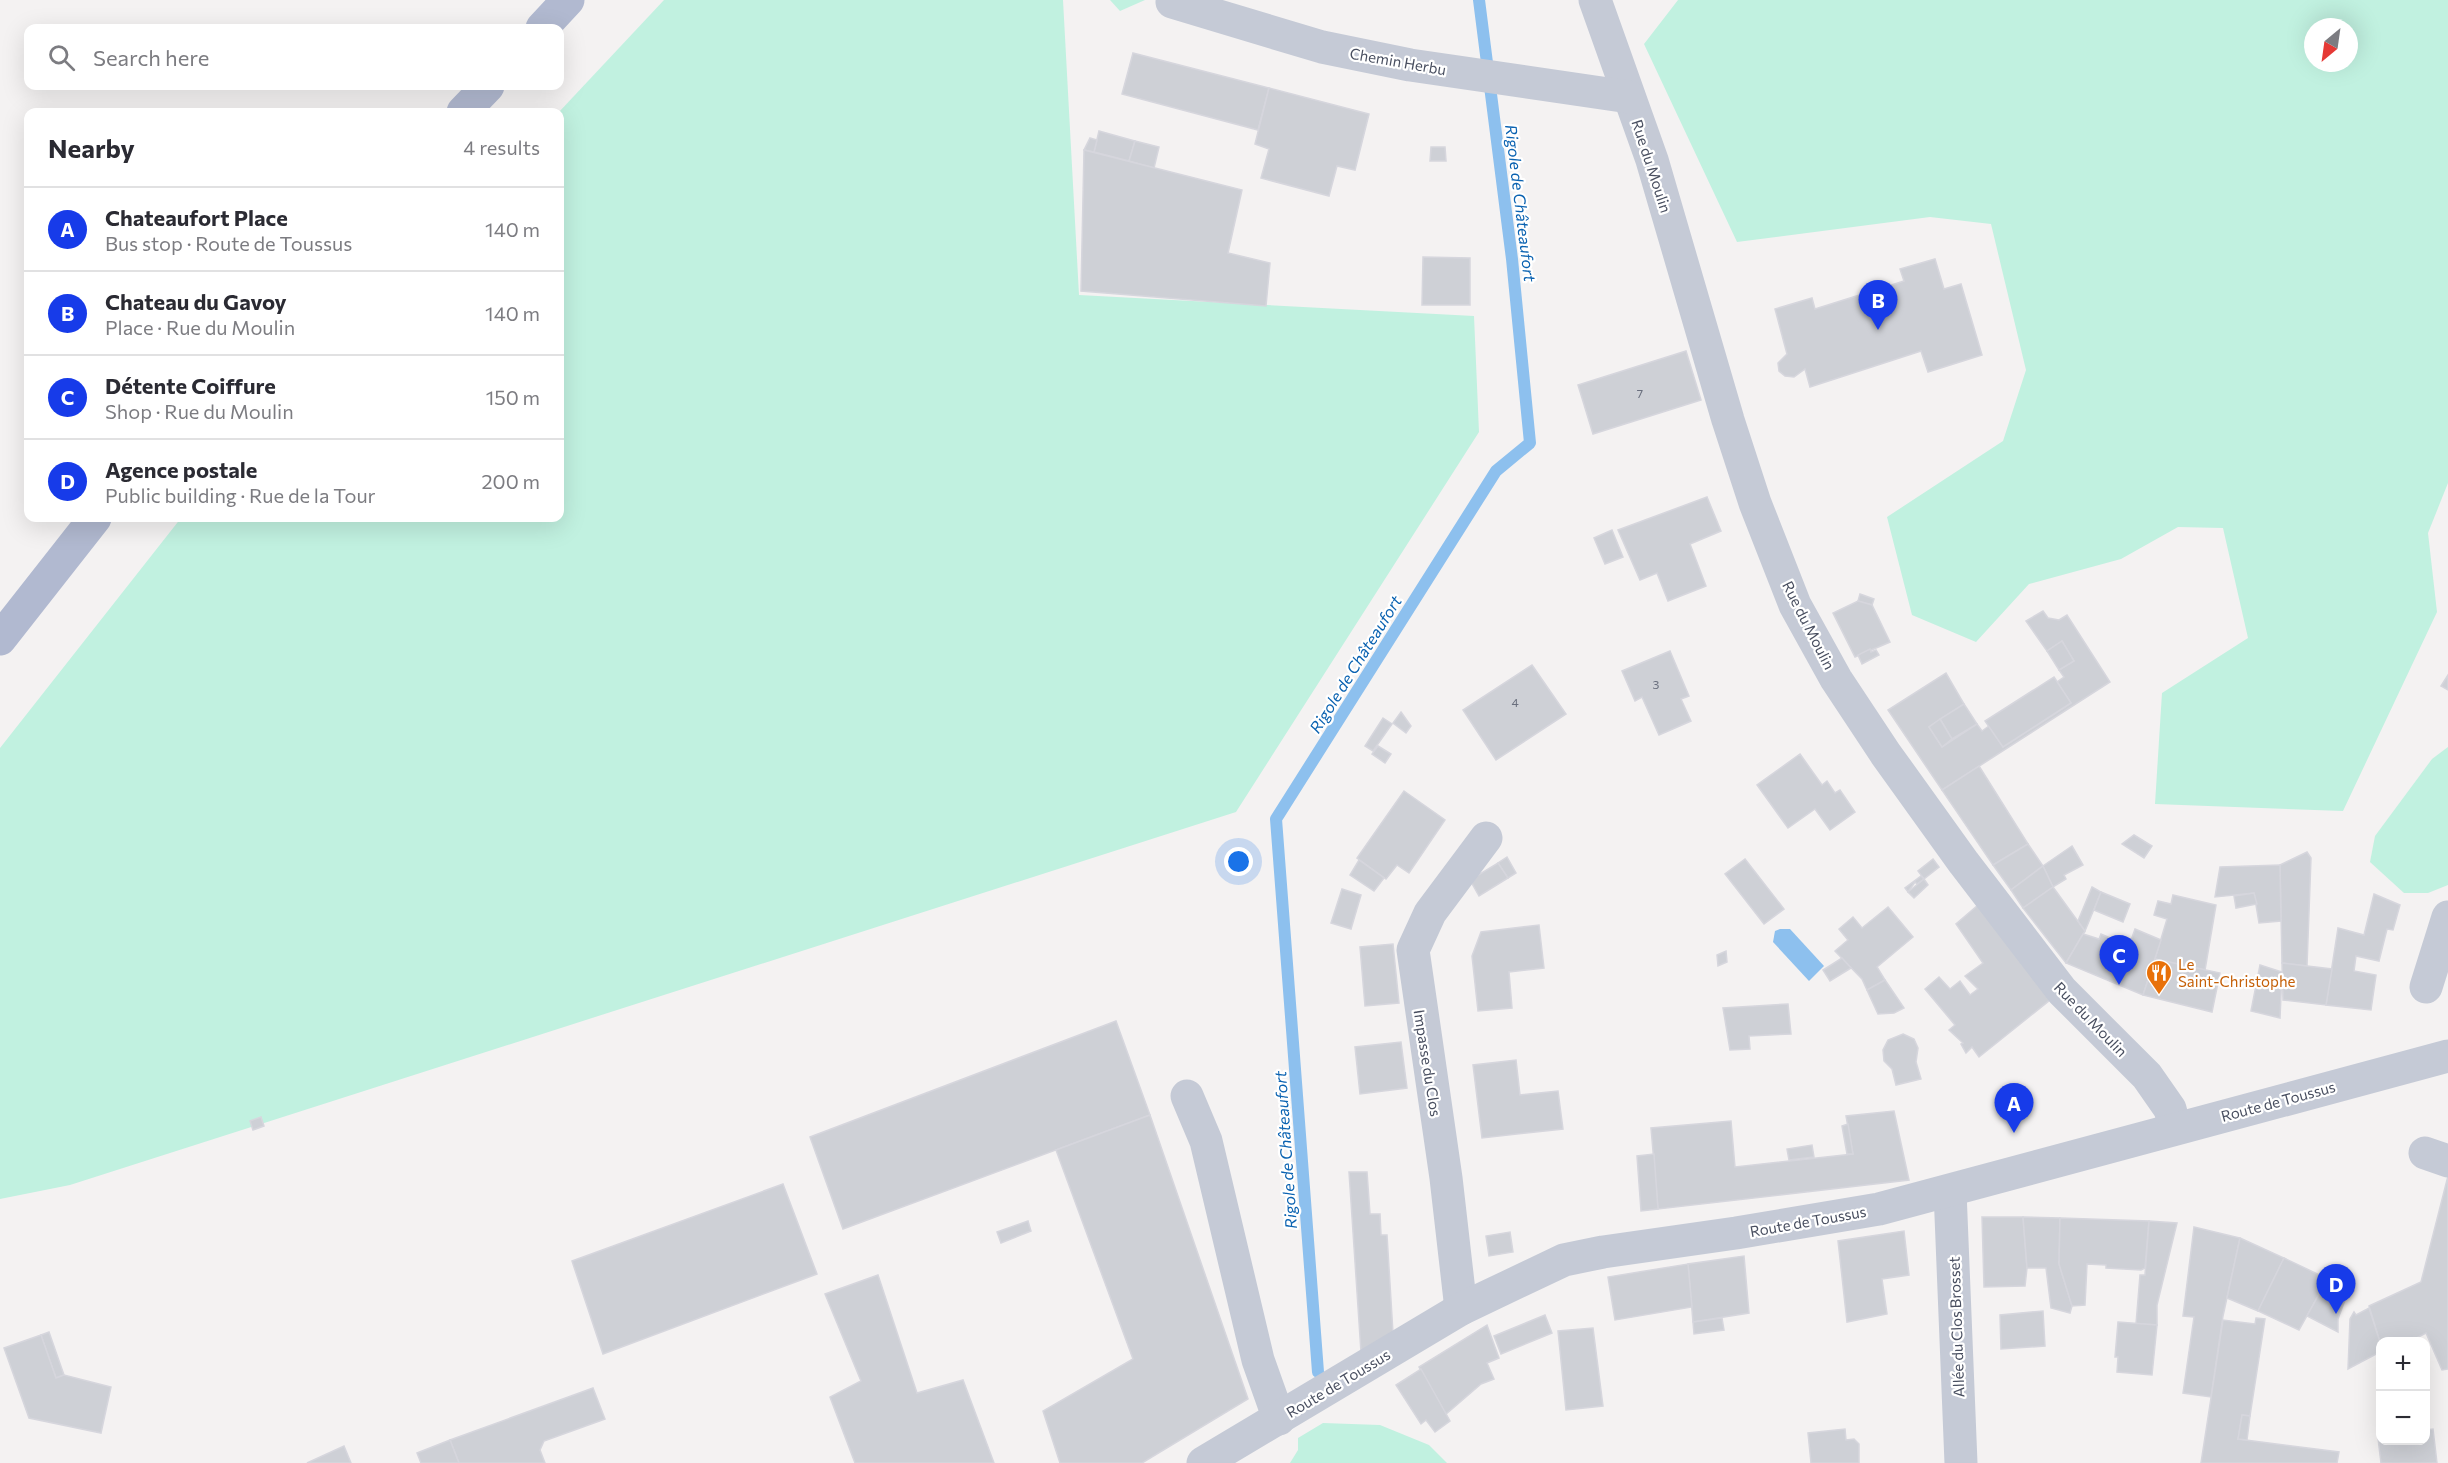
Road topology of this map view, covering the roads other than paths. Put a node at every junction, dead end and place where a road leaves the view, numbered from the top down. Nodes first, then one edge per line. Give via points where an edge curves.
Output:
1 (568, 0) edge
2 (1595, 0) edge
3 (1172, 2) dead end
4 (546, 24) edge
5 (484, 90) edge
6 (1629, 97) junction
7 (467, 108) edge
8 (92, 522) edge
9 (0, 639) edge
10 (1486, 837) dead end
11 (2448, 917) edge
12 (2426, 987) dead end
13 (2448, 1056) edge
14 (1187, 1096) dead end
15 (2175, 1128) junction
16 (1950, 1191) junction
17 (1461, 1309) junction
18 (1292, 1412) junction
19 (1203, 1463) edge
20 (1961, 1463) edge

1 - 4 main road
2 - 6 street, Rue du Moulin
3 - 6 street, Chemin Herbu via 1322,47 1410,65
5 - 7 main road
6 - 15 street, Rue du Moulin via 1652,160 1731,430 1795,606 1842,689 1964,863 2062,991 2147,1076 2170,1109
8 - 9 main road
10 - 17 street, Impasse du Clos via 1431,913 1413,950
11 - 12 street
13 - 15 street, Route de Toussus
14 - 18 street via 1206,1141 1258,1360
15 - 16 street, Route de Toussus
16 - 17 street, Route de Toussus via 1879,1209 1564,1260
16 - 20 street, Allée du Clos Brosset
17 - 18 street, Route de Toussus
18 - 19 street, Route de Toussus

